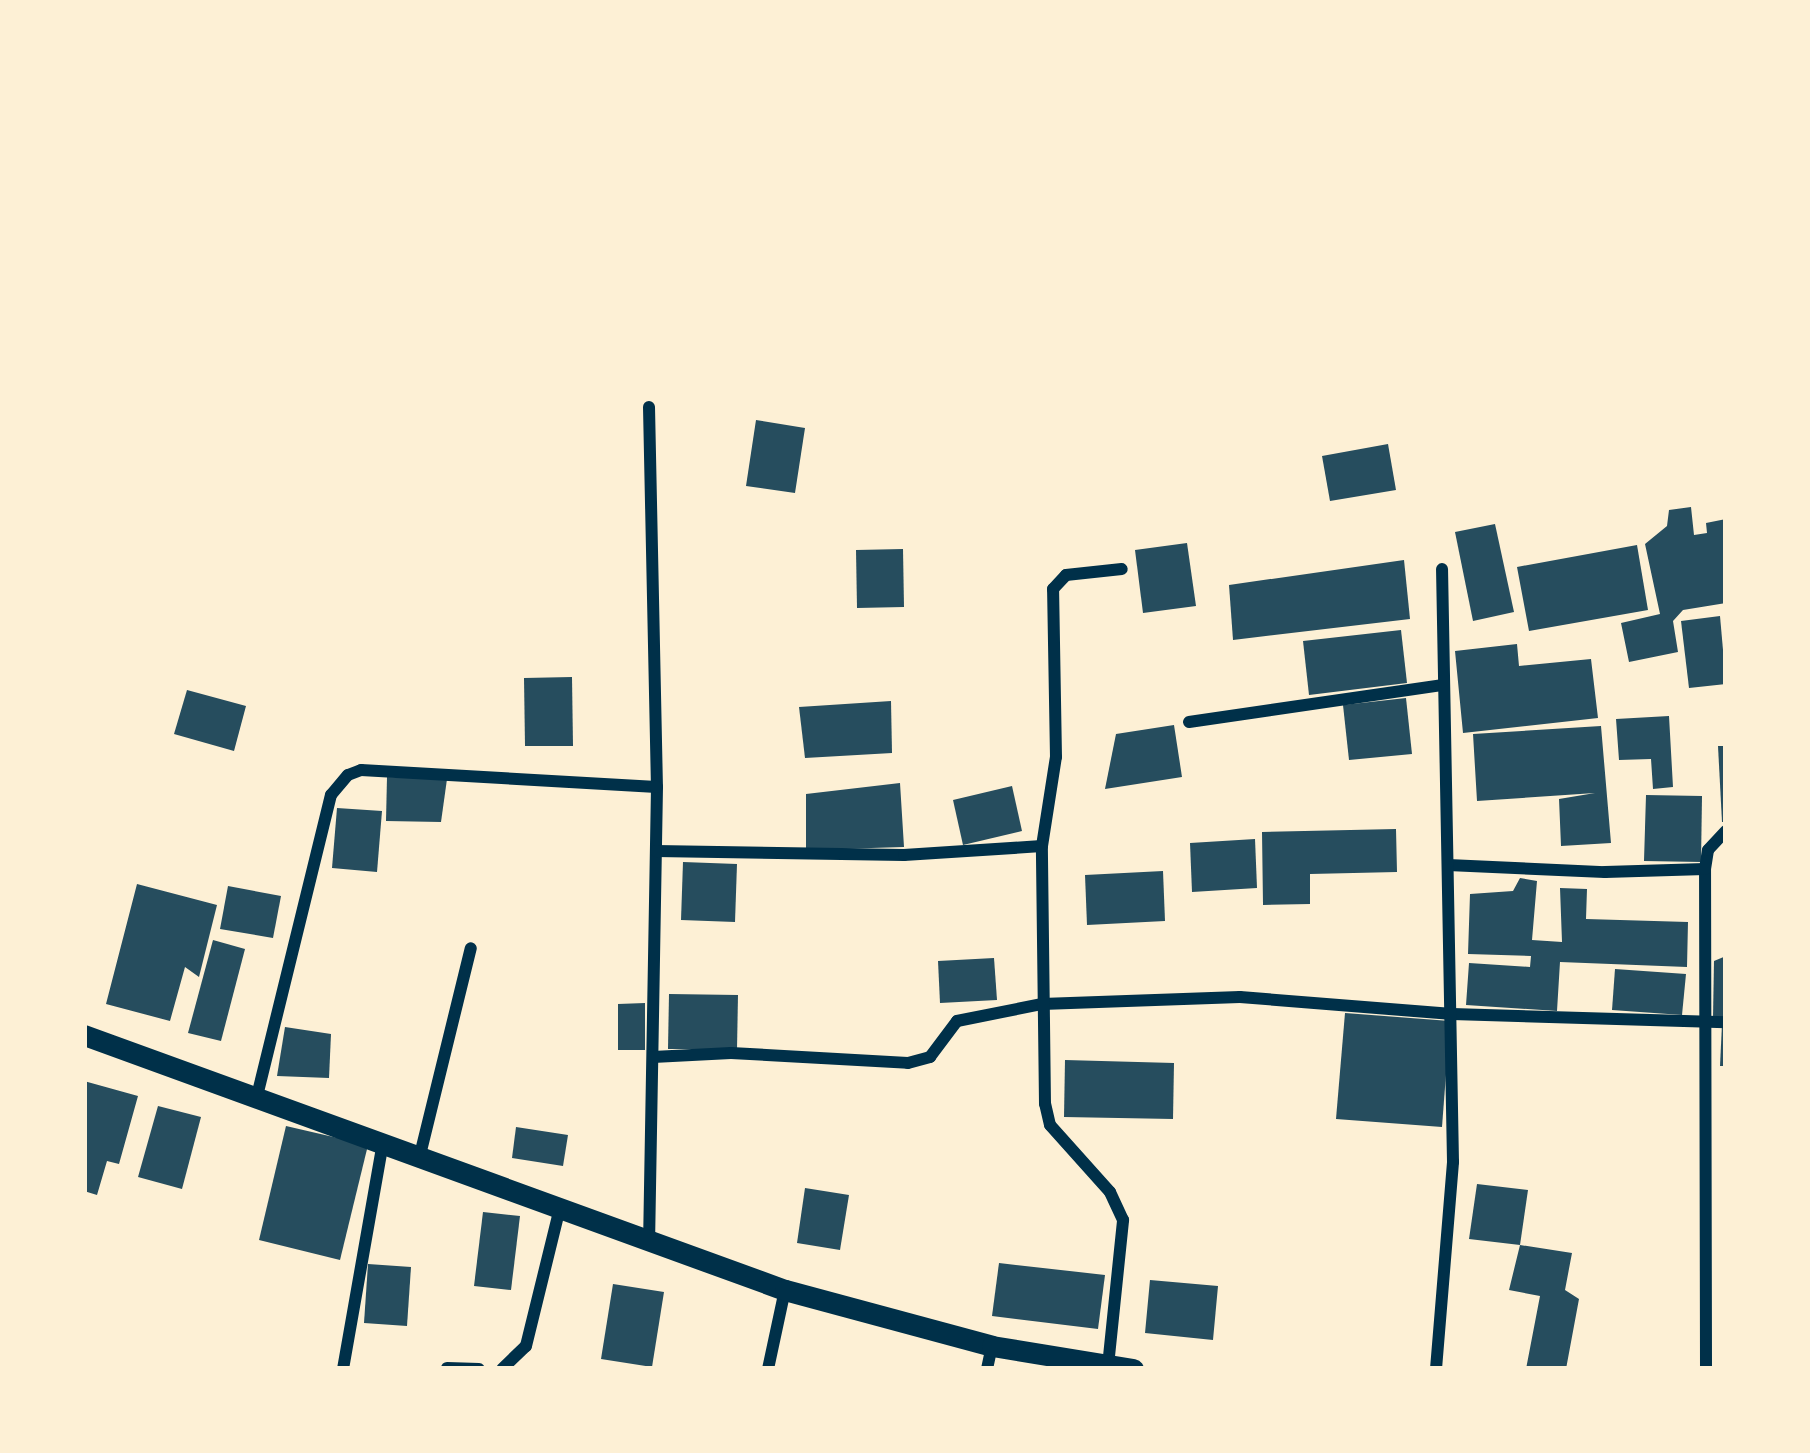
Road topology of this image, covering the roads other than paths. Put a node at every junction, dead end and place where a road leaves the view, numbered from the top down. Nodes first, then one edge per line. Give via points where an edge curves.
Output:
1 (649, 406) dead end
2 (1122, 569) dead end
3 (1442, 569) dead end
4 (1443, 685) junction
5 (1189, 722) dead end
6 (656, 787) junction
7 (1726, 831) edge
8 (1042, 846) junction
9 (656, 851) junction
10 (1448, 865) junction
11 (1705, 869) junction
12 (471, 948) dead end
13 (1042, 1004) junction
14 (1452, 1014) junction
15 (1707, 1022) junction
16 (1726, 1022) edge
17 (84, 1035) edge
18 (653, 1057) junction
19 (257, 1096) junction
20 (382, 1148) junction
21 (419, 1160) junction
22 (560, 1208) junction
23 (649, 1239) junction
24 (785, 1290) junction
25 (989, 1358) edge
26 (1108, 1366) junction
27 (447, 1367) edge
28 (343, 1369) edge
29 (479, 1369) edge
30 (502, 1369) edge
31 (768, 1369) edge
32 (1133, 1369) edge
33 (1436, 1369) edge
34 (1706, 1369) edge

1 - 6 street
2 - 8 street via 1066,575 1053,590 1056,757
3 - 4 street
4 - 5 street
4 - 10 street
6 - 9 street
6 - 19 street via 348,775 331,795
7 - 11 street via 1708,850
8 - 9 street via 859,855
8 - 13 street
9 - 18 street
10 - 11 street
10 - 14 street
11 - 15 street
12 - 21 street
13 - 14 street via 1240,997
13 - 18 street via 957,1021 930,1057 908,1063
13 - 26 street via 1050,1125 1110,1192 1123,1220
14 - 15 street
14 - 33 street via 1453,1162
15 - 16 street
15 - 34 street
17 - 19 street
18 - 23 street
19 - 20 street
20 - 21 street
20 - 28 street
21 - 22 street
22 - 23 street
22 - 30 street via 526,1346
23 - 24 street
24 - 25 street
24 - 31 street
25 - 26 street
26 - 32 street
27 - 29 street

